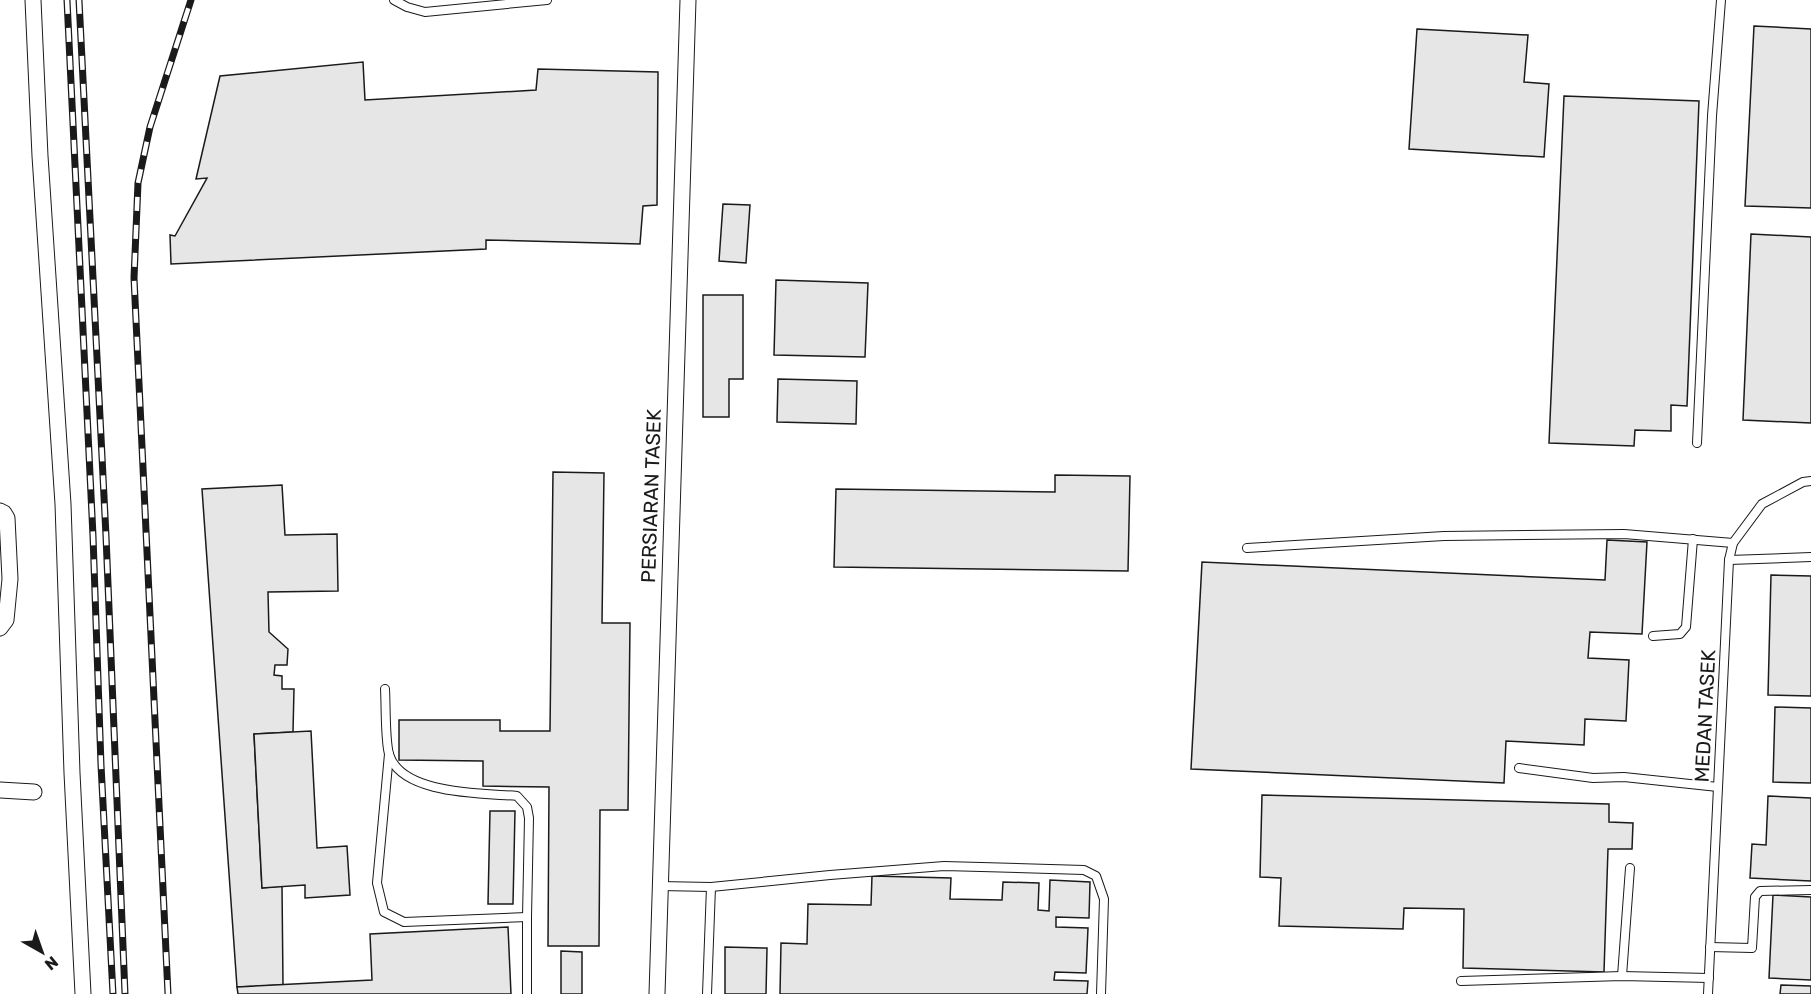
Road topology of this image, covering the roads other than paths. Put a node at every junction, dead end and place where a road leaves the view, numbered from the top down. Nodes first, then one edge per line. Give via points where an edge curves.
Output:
1 (33, 0) edge
2 (394, 0) edge
3 (546, 0) edge
4 (688, 0) edge
5 (1720, 0) edge
6 (1697, 443) dead end
7 (1811, 481) edge
8 (0, 511) edge
9 (1693, 539) junction
10 (1732, 543) junction
11 (1247, 548) dead end
12 (1811, 557) edge
13 (1729, 560) junction
14 (0, 628) edge
15 (1653, 636) dead end
16 (385, 689) dead end
17 (388, 754) junction
18 (1519, 768) dead end
19 (1718, 787) junction
20 (0, 790) edge
21 (34, 792) dead end
22 (1630, 868) dead end
23 (660, 886) junction
24 (711, 887) junction
25 (1811, 890) edge
26 (527, 917) junction
27 (1710, 947) junction
28 (1622, 975) junction
29 (1709, 978) junction
30 (1461, 981) dead end
31 (83, 994) edge
32 (527, 994) edge
33 (657, 994) edge
34 (707, 994) edge
35 (1101, 994) edge
36 (1708, 994) edge

1 - 31 street via 63,504
2 - 3 lane via 425,12
4 - 23 street, PERSIARAN TASEK
5 - 6 lane
7 - 10 lane, MEDAN TASEK via 1762,504
8 - 14 street via 7,518 10,579 6,620
9 - 10 lane
9 - 11 lane via 1624,534 1444,536
9 - 15 lane via 1686,627 1680,634
10 - 13 lane, MEDAN TASEK
12 - 13 lane
13 - 19 lane, MEDAN TASEK
16 - 17 lane
17 - 26 lane via 398,770 432,787 517,796 527,807
17 - 26 lane via 377,883 384,912 404,922
18 - 19 lane
19 - 27 lane, MEDAN TASEK
20 - 21 street
22 - 28 lane
23 - 24 lane
23 - 33 street, PERSIARAN TASEK
24 - 34 lane
24 - 35 lane via 944,866 1084,870 1096,876 1104,899
25 - 27 lane via 1760,891 1755,897 1752,948
26 - 32 lane
27 - 29 lane, MEDAN TASEK
28 - 29 lane
28 - 30 lane
29 - 36 lane, MEDAN TASEK

